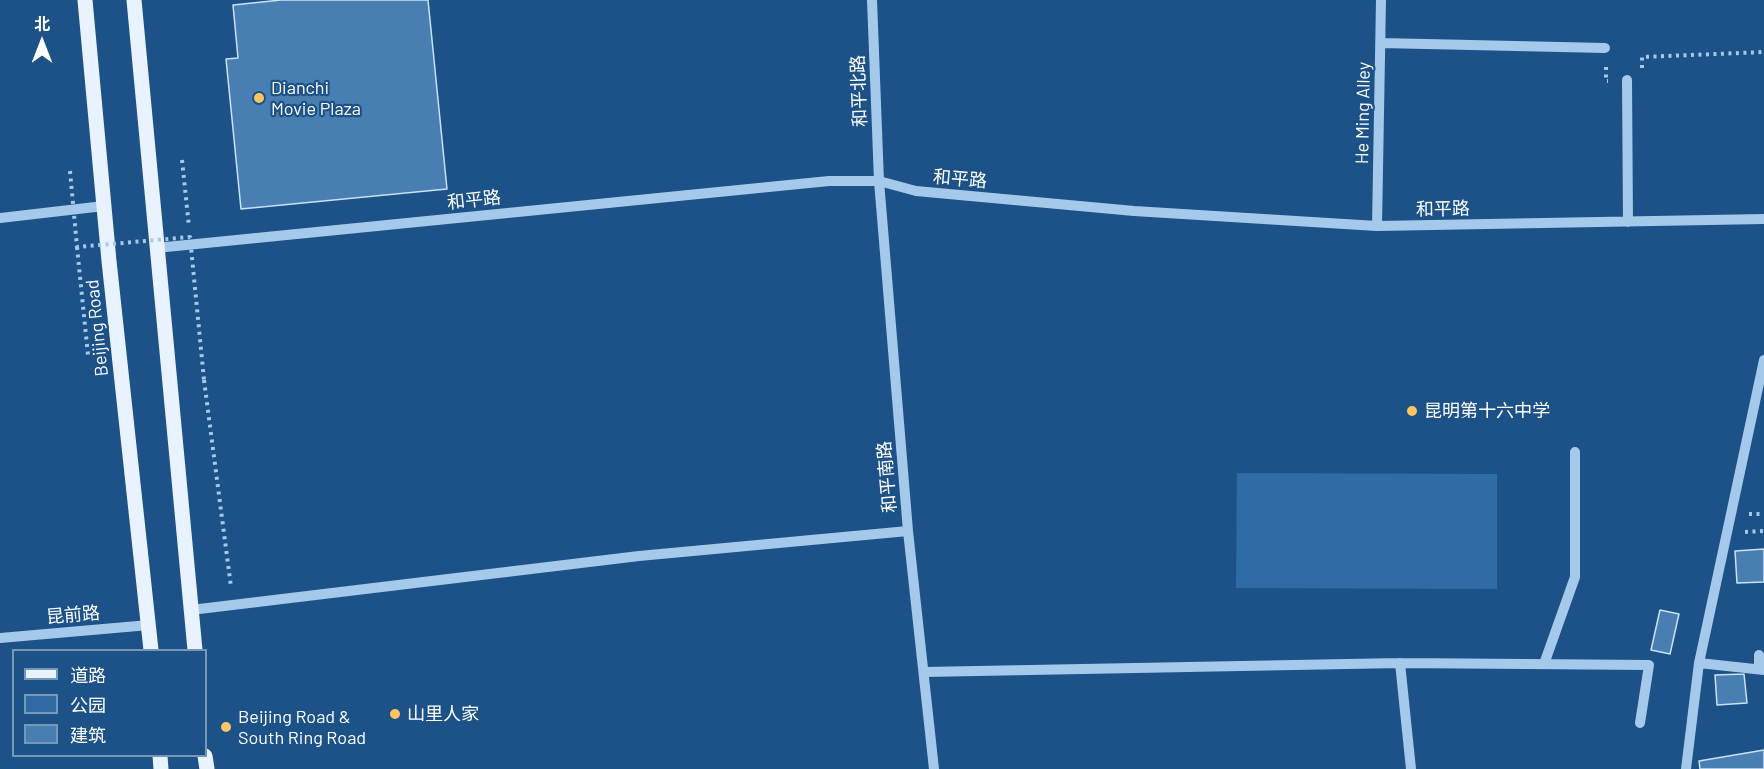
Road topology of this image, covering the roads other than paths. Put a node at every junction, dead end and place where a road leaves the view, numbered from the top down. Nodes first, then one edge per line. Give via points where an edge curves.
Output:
1 (85, 0) edge
2 (134, 0) edge
3 (872, 0) edge
4 (1382, 0) edge
5 (1381, 43) junction
6 (1605, 48) road end
7 (1627, 80) road end
8 (879, 182) junction
9 (104, 206) junction
10 (0, 218) edge
11 (1764, 219) edge
12 (1628, 222) junction
13 (1377, 226) junction
14 (156, 248) junction
15 (1764, 360) edge
16 (1575, 452) dead end
17 (908, 531) junction
18 (191, 610) junction
19 (149, 625) junction
20 (0, 638) edge
21 (151, 649) edge
22 (195, 649) edge
23 (1760, 655) dead end
24 (1400, 663) junction
25 (1699, 663) junction
26 (1544, 664) junction
27 (1761, 669) edge
28 (924, 672) junction
29 (1640, 723) dead end
30 (934, 769) edge
31 (1411, 769) edge
32 (1686, 769) edge

1 - 9 main road, Beijing Road
2 - 14 main road
3 - 8 street, 和平北路
4 - 5 street, He Ming Alley
5 - 6 street
5 - 13 street, He Ming Alley
7 - 12 street
8 - 13 street, 和平路 via 916,191 1134,211
8 - 14 street, 和平路 via 829,181
8 - 17 street, 和平南路
9 - 10 street
9 - 19 main road, Beijing Road
11 - 12 street, 和平路
12 - 13 street, 和平路
14 - 18 main road
15 - 25 street
16 - 26 street via 1575,577
17 - 18 street via 639,556
17 - 28 street, 和平南路
18 - 22 main road
19 - 20 street, 昆前路
19 - 21 main road, Beijing Road
23 - 27 street
24 - 26 street
24 - 28 street
24 - 31 street
25 - 27 street
25 - 32 street
26 - 29 street via 1649,665
28 - 30 street, 和平南路

